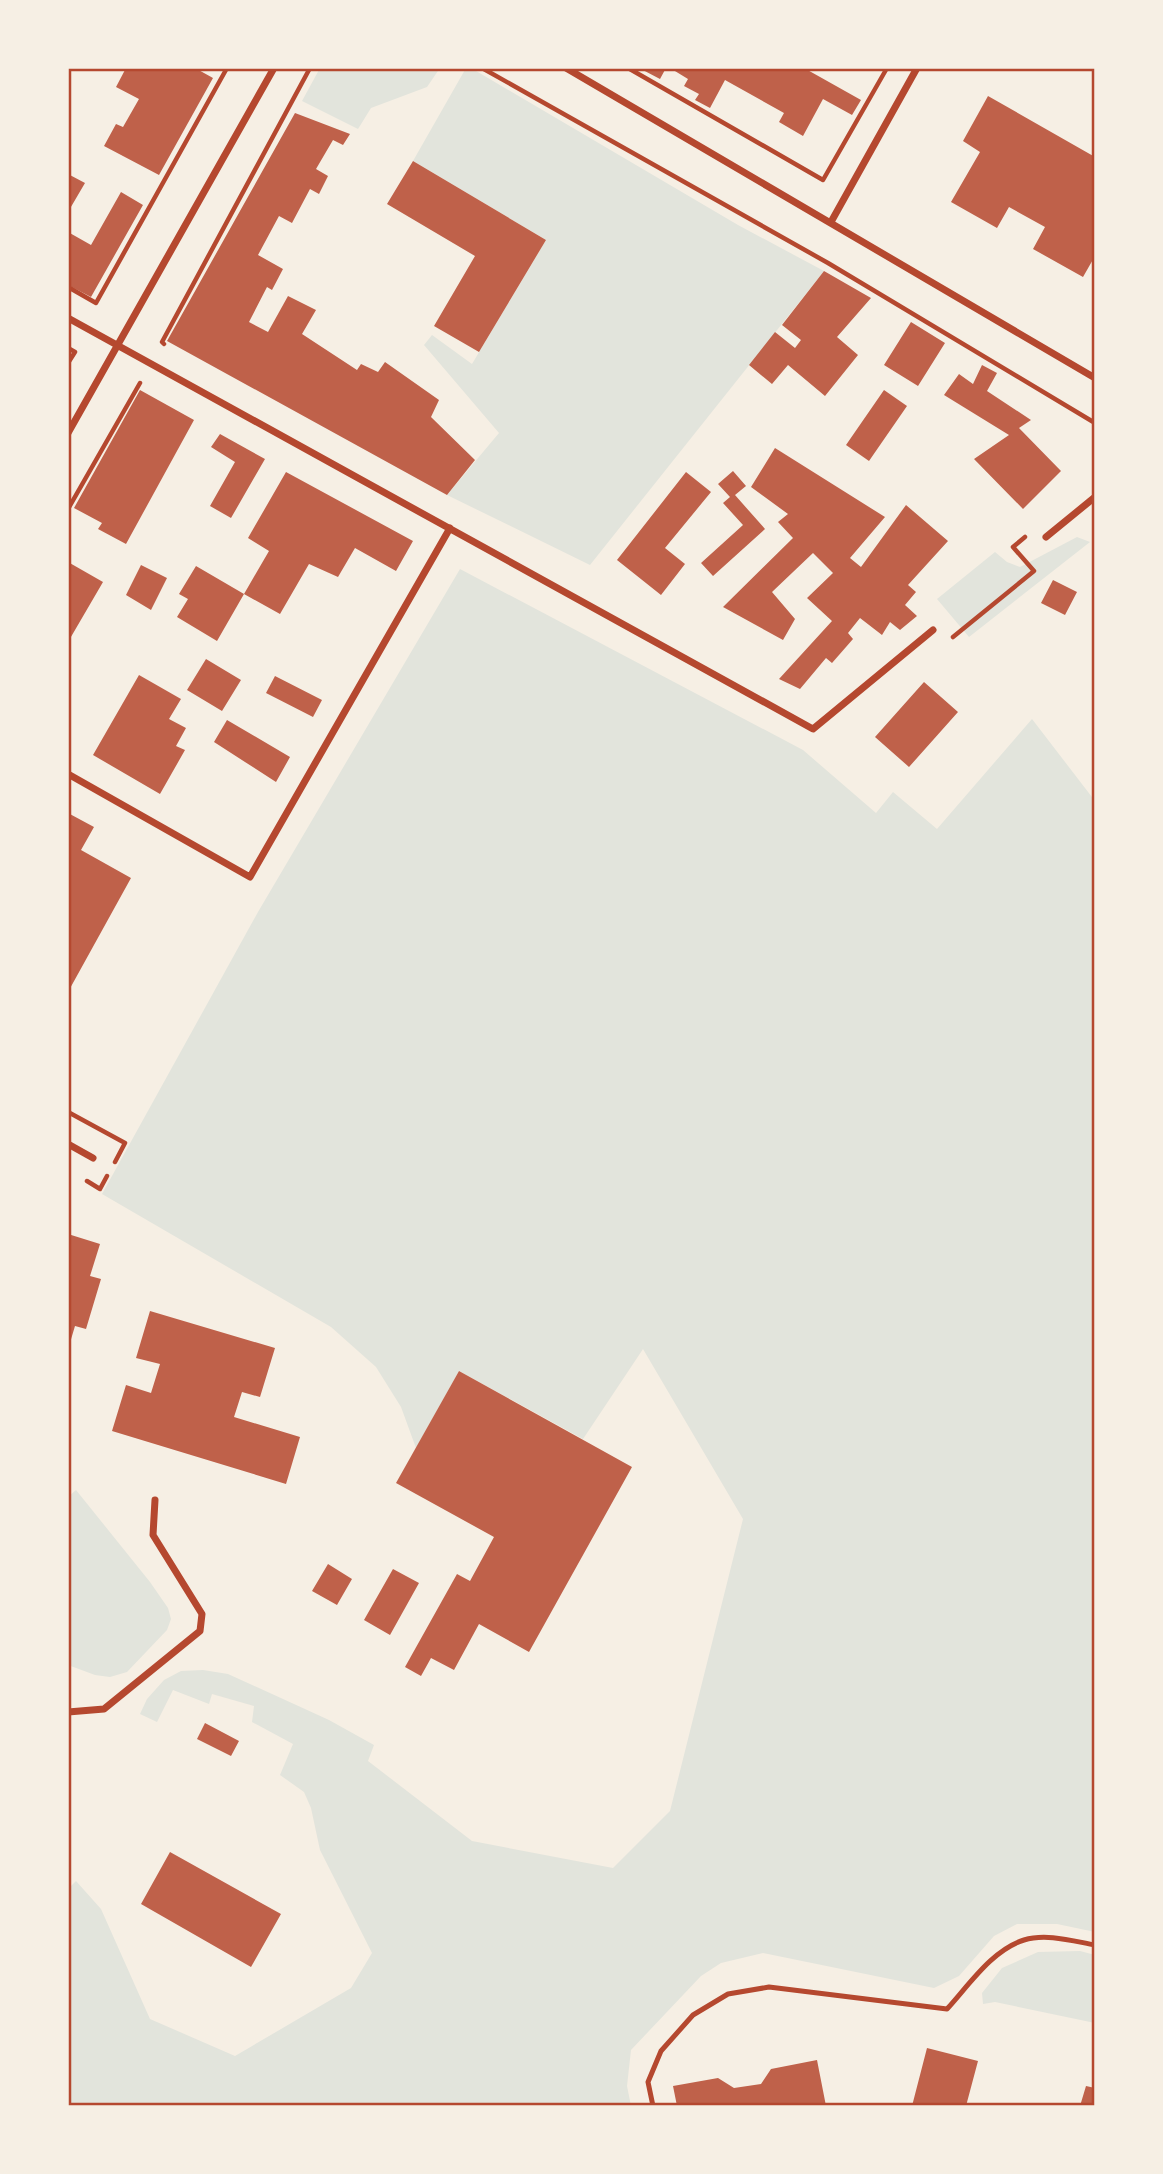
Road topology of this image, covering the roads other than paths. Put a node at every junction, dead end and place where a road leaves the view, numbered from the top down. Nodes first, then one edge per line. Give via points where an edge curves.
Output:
1 (274, 68) edge
2 (566, 68) edge
3 (917, 68) edge
4 (831, 222) junction
5 (68, 318) edge
6 (117, 345) junction
7 (1095, 378) edge
8 (68, 433) edge
9 (1095, 497) edge
10 (450, 528) junction
11 (1046, 537) dead end
12 (933, 629) dead end
13 (68, 774) edge
14 (68, 1144) edge
15 (93, 1158) dead end
16 (155, 1500) dead end
17 (68, 1712) edge
18 (1095, 1945) edge
19 (653, 2106) edge

1 - 6 street
2 - 4 street
3 - 4 street
4 - 7 street
5 - 6 street
6 - 8 street
6 - 10 street
9 - 11 street
10 - 12 street via 813,729
10 - 13 street via 250,877
14 - 15 street
16 - 17 street via 153,1535 202,1614 200,1631 104,1709
18 - 19 lane via 1057,1938 1025,1940 1001,1952 947,2009 769,1987 728,1994 693,2015 661,2051 648,2082

